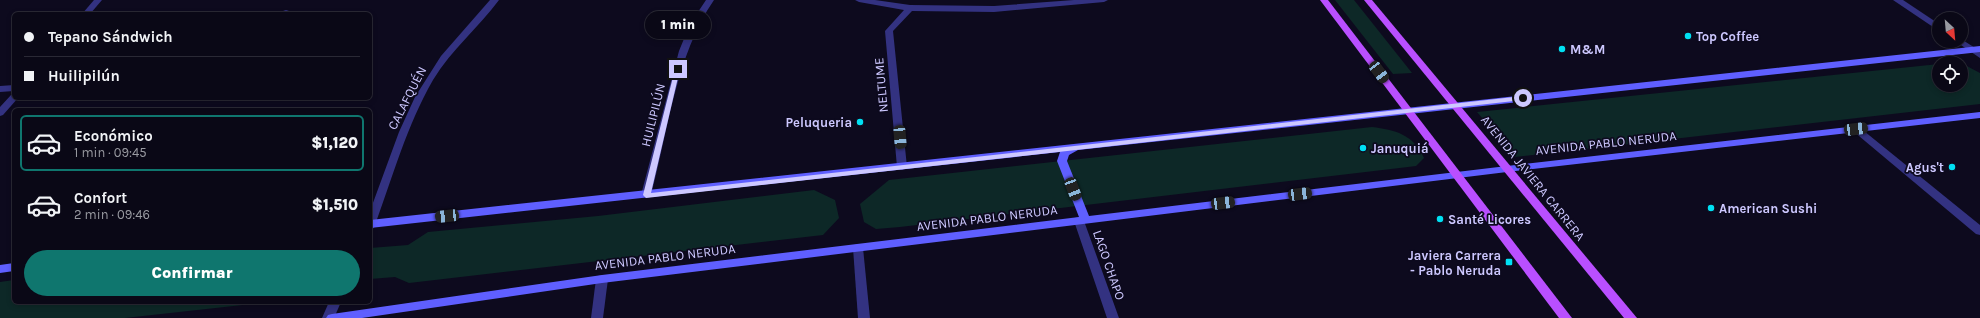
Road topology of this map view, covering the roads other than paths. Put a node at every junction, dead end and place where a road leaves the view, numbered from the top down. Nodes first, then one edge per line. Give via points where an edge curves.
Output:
1 (98, 0) edge
2 (495, 0) edge
3 (710, 0) edge
4 (859, 0) edge
5 (1104, 0) edge
6 (1324, 0) edge
7 (1368, 0) edge
8 (1897, 0) edge
9 (910, 8) junction
10 (88, 12) edge
11 (1932, 23) edge
12 (1968, 46) edge
13 (1977, 51) edge
14 (12, 88) edge
15 (0, 89) edge
16 (12, 99) edge
17 (1455, 105) junction
18 (1407, 111) junction
19 (0, 113) edge
20 (1980, 115) edge
21 (1856, 129) junction
22 (1076, 148) junction
23 (902, 167) junction
24 (1507, 169) junction
25 (1457, 175) junction
26 (646, 195) junction
27 (372, 219) edge
28 (1082, 220) junction
29 (372, 224) edge
30 (1980, 231) edge
31 (858, 248) junction
32 (12, 267) edge
33 (0, 269) edge
34 (602, 279) junction
35 (334, 304) edge
36 (328, 318) edge
37 (332, 318) edge
38 (597, 318) edge
39 (864, 318) edge
40 (1112, 318) edge
41 (1566, 318) edge
42 (1630, 318) edge

1 - 10 street
2 - 27 street, CALAFQUÉN via 458,39 429,81 406,129
3 - 26 street, HUILIPILÚN via 699,14 686,40
4 - 9 street
5 - 9 street via 994,9
6 - 18 main road
7 - 17 main road, AVENIDA JAVIERA CARRERA
8 - 11 street
9 - 23 street, NELTUME via 889,31
12 - 13 street
13 - 17 main road
14 - 15 street
16 - 19 street
17 - 18 main road
17 - 24 main road, AVENIDA JAVIERA CARRERA
18 - 22 main road
18 - 25 main road
20 - 21 main road, AVENIDA PABLO NERUDA
21 - 24 main road, AVENIDA PABLO NERUDA
21 - 30 street
22 - 23 main road
22 - 28 main road via 1065,153 1062,161
23 - 26 main road
24 - 25 main road, AVENIDA PABLO NERUDA
24 - 42 main road, AVENIDA JAVIERA CARRERA
25 - 28 main road, AVENIDA PABLO NERUDA
25 - 41 main road
26 - 29 main road
28 - 31 main road, AVENIDA PABLO NERUDA
28 - 40 street, LAGO CHAPO
31 - 34 main road, AVENIDA PABLO NERUDA
31 - 39 street
32 - 33 main road
34 - 37 main road, AVENIDA PABLO NERUDA
34 - 38 street
35 - 36 street

